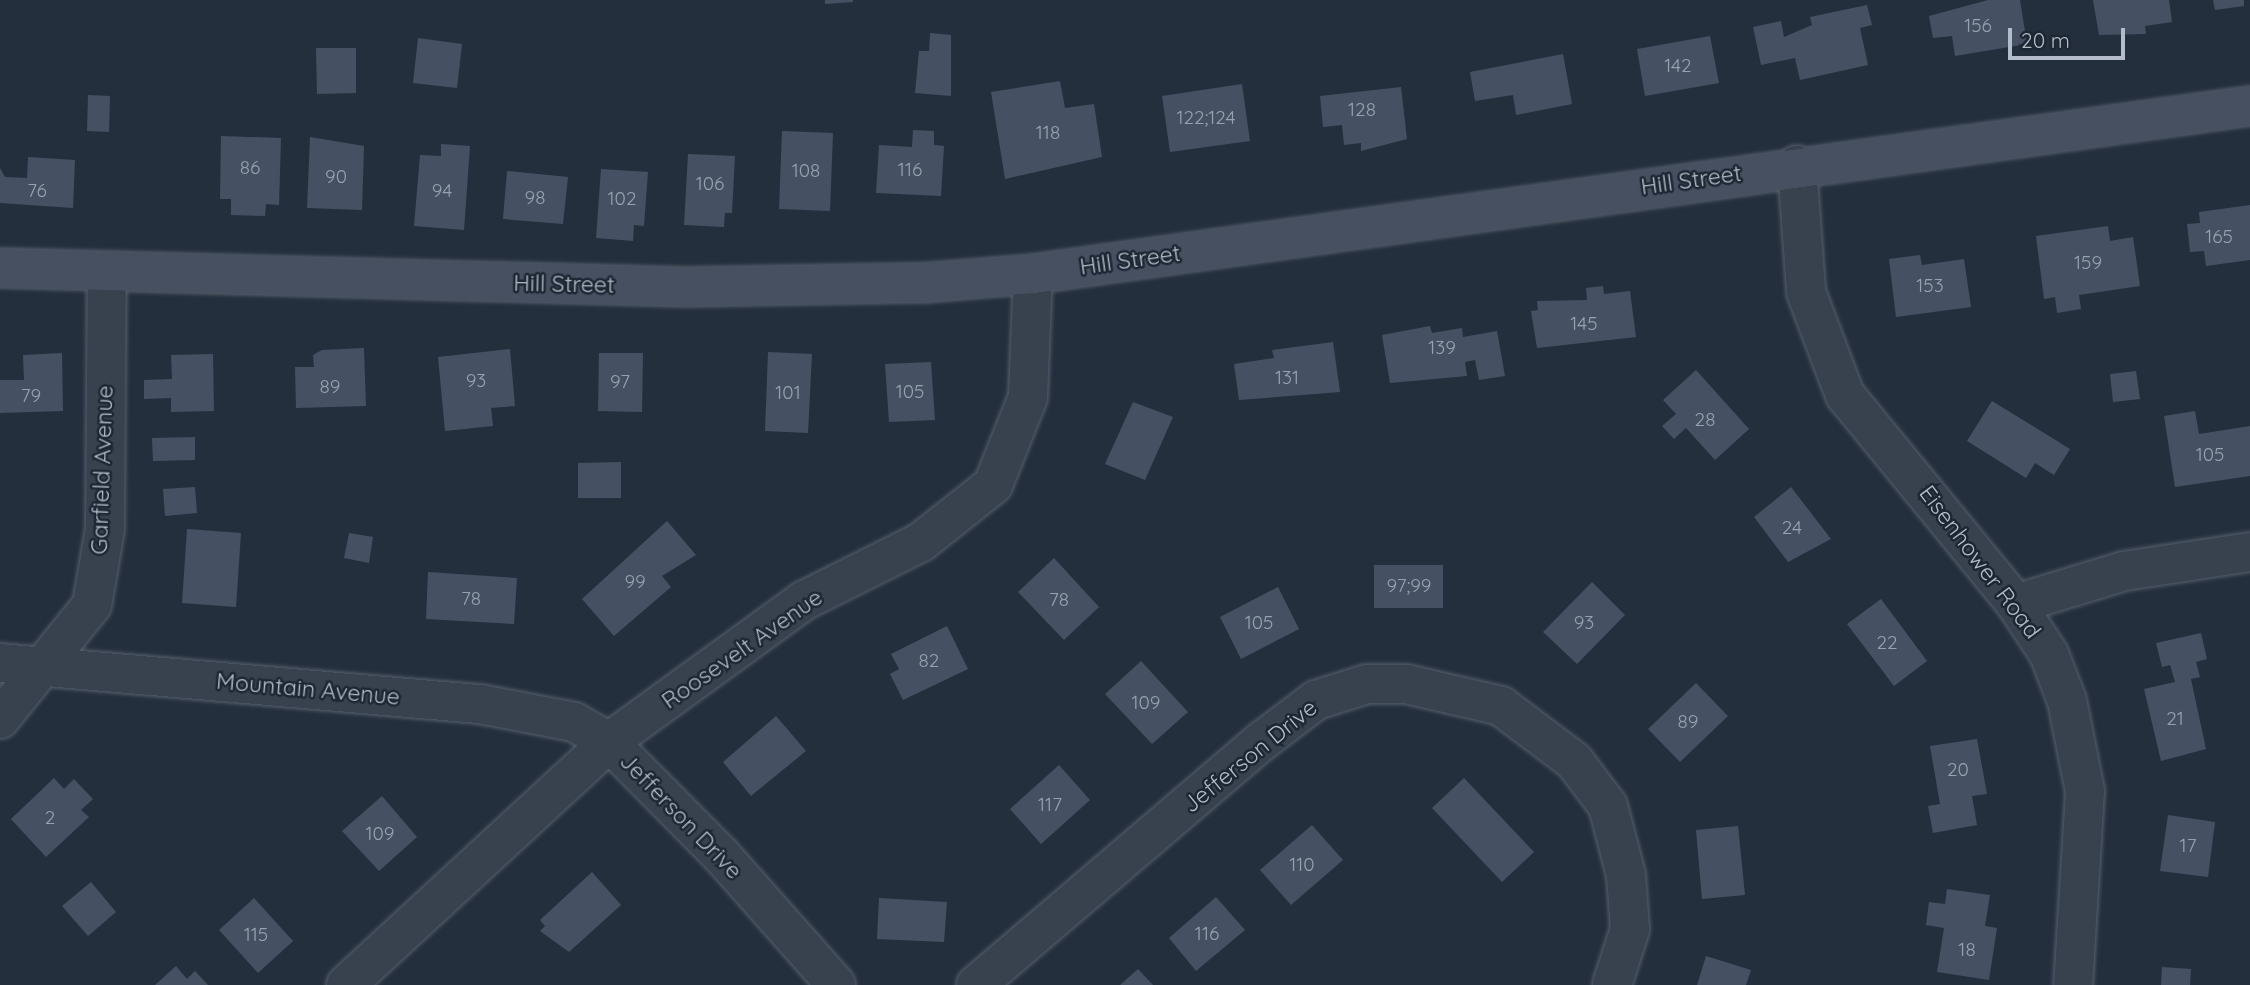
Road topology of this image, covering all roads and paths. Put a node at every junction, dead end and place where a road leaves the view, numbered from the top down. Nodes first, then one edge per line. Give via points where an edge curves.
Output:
1 (2250, 106) edge
2 (1797, 165) junction
3 (0, 268) edge
4 (107, 272) junction
5 (1033, 274) junction
6 (2250, 552) edge
7 (2016, 604) junction
8 (0, 663) edge
9 (45, 667) junction
10 (0, 719) edge
11 (610, 742) junction
12 (346, 985) edge
13 (836, 985) edge
14 (976, 985) edge
15 (1612, 985) edge
16 (2073, 985) edge

1 - 2 street, Hill Street
2 - 5 street, Hill Street
2 - 7 street, Eisenhower Road via 1806,292 1845,395
3 - 4 street, Hill Street
4 - 5 street, Hill Street via 685,287
4 - 9 street, Garfield Avenue via 105,529 92,605
5 - 11 street, Roosevelt Avenue via 1028,397 993,485 921,542 803,601
6 - 7 street via 2124,571
7 - 16 street, Eisenhower Road via 2049,654 2080,748 2085,792
8 - 9 street, Mountain Avenue
9 - 10 street, Garfield Avenue
9 - 11 street, Mountain Avenue via 480,704 574,722
11 - 12 street, Roosevelt Avenue
11 - 13 street, Jefferson Drive via 722,856
14 - 15 street, Jefferson Drive via 1316,700 1367,684 1406,684 1501,706 1574,761 1608,806 1626,875 1630,929

